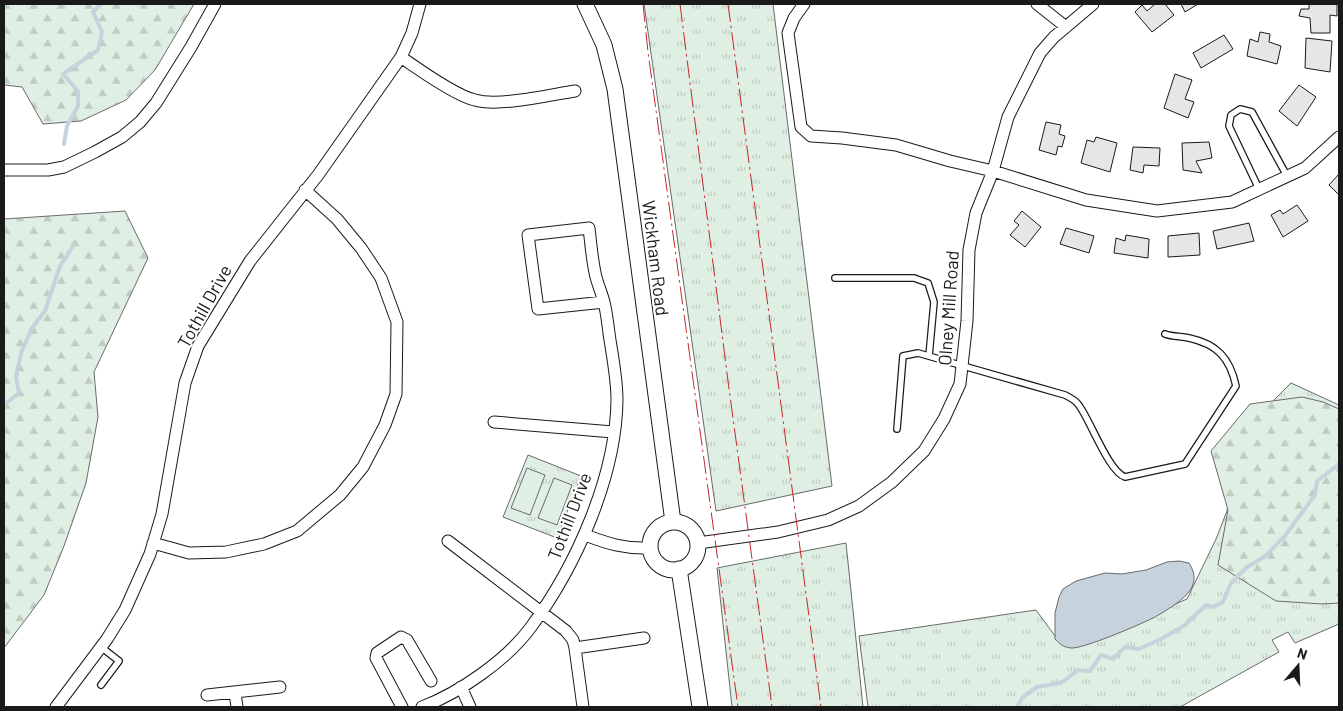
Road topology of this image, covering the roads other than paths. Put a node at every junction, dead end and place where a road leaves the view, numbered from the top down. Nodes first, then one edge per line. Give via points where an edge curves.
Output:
1 (215, 4) edge
2 (420, 4) edge
3 (585, 4) edge
4 (804, 4) edge
5 (1037, 4) edge
6 (1093, 4) edge
7 (1066, 27) junction
8 (401, 58) junction
9 (575, 91) dead end
10 (1339, 137) edge
11 (4, 170) edge
12 (993, 171) junction
13 (1287, 176) junction
14 (1259, 189) junction
15 (305, 190) junction
16 (835, 278) dead end
17 (604, 302) junction
18 (1166, 334) dead end
19 (929, 356) junction
20 (962, 366) junction
21 (494, 422) dead end
22 (897, 429) dead end
23 (613, 432) junction
24 (673, 522) junction
25 (585, 535) junction
26 (448, 541) dead end
27 (154, 543) junction
28 (698, 543) junction
29 (650, 548) junction
30 (679, 569) junction
31 (541, 611) junction
32 (644, 638) dead end
33 (101, 647) junction
34 (575, 648) junction
35 (431, 681) dead end
36 (101, 685) dead end
37 (280, 687) dead end
38 (461, 687) junction
39 (235, 693) junction
40 (207, 695) dead end
41 (56, 707) edge
42 (237, 707) edge
43 (402, 707) edge
44 (422, 707) edge
45 (470, 707) edge
46 (582, 707) edge
47 (700, 707) edge

1 - 11 street via 156,103 122,137 64,167
2 - 8 street, Tothill Drive
3 - 24 street, Wickham Road via 604,45 615,89
4 - 12 street via 788,33 801,127 811,136 896,145
5 - 7 street
6 - 7 street, Olney Mill Road
7 - 12 street, Olney Mill Road via 1040,53 1008,117
8 - 9 street via 473,100 492,103
8 - 15 street, Tothill Drive
10 - 13 street via 1305,168
12 - 14 street via 1086,200 1157,211 1232,202
12 - 20 street, Olney Mill Road via 976,213 969,250
13 - 14 street
13 - 14 lane via 1252,112 1240,109 1231,115 1229,126
15 - 27 street, Tothill Drive via 250,261 198,346 185,383
15 - 27 street via 337,219 361,248 381,278 397,322 396,394 385,425 363,467 340,495 297,531 264,544 226,552 189,554
16 - 19 lane via 914,278 928,283 934,302
17 - 17 street, Tothill Drive via 538,309 528,235 589,228 596,276
17 - 23 street, Tothill Drive via 617,400
18 - 20 lane via 1209,344 1225,357 1236,386 1185,464 1125,477 1120,475 1101,447 1077,403 1065,395
19 - 20 lane
19 - 22 lane via 918,353 903,356
20 - 28 street, Olney Mill Road via 960,384 924,451 892,482 859,506 828,520 778,532
21 - 23 street
23 - 25 street, Tothill Drive via 606,468
24 - 28 street via 690,527
24 - 29 street via 659,527
25 - 29 street via 614,546
25 - 31 street, Tothill Drive
26 - 31 street
27 - 33 street, Tothill Drive via 125,610
28 - 30 street via 694,560
29 - 30 street via 657,562 671,570
30 - 47 street
31 - 34 street via 566,631
31 - 38 street, Tothill Drive via 530,629 506,654 483,674
32 - 34 street
33 - 36 lane via 119,661
33 - 41 street, Tothill Drive
34 - 46 street
35 - 43 street via 408,640 401,637 377,652 376,658
37 - 39 street
38 - 44 street, Tothill Drive
38 - 45 street
39 - 40 street
39 - 42 street

